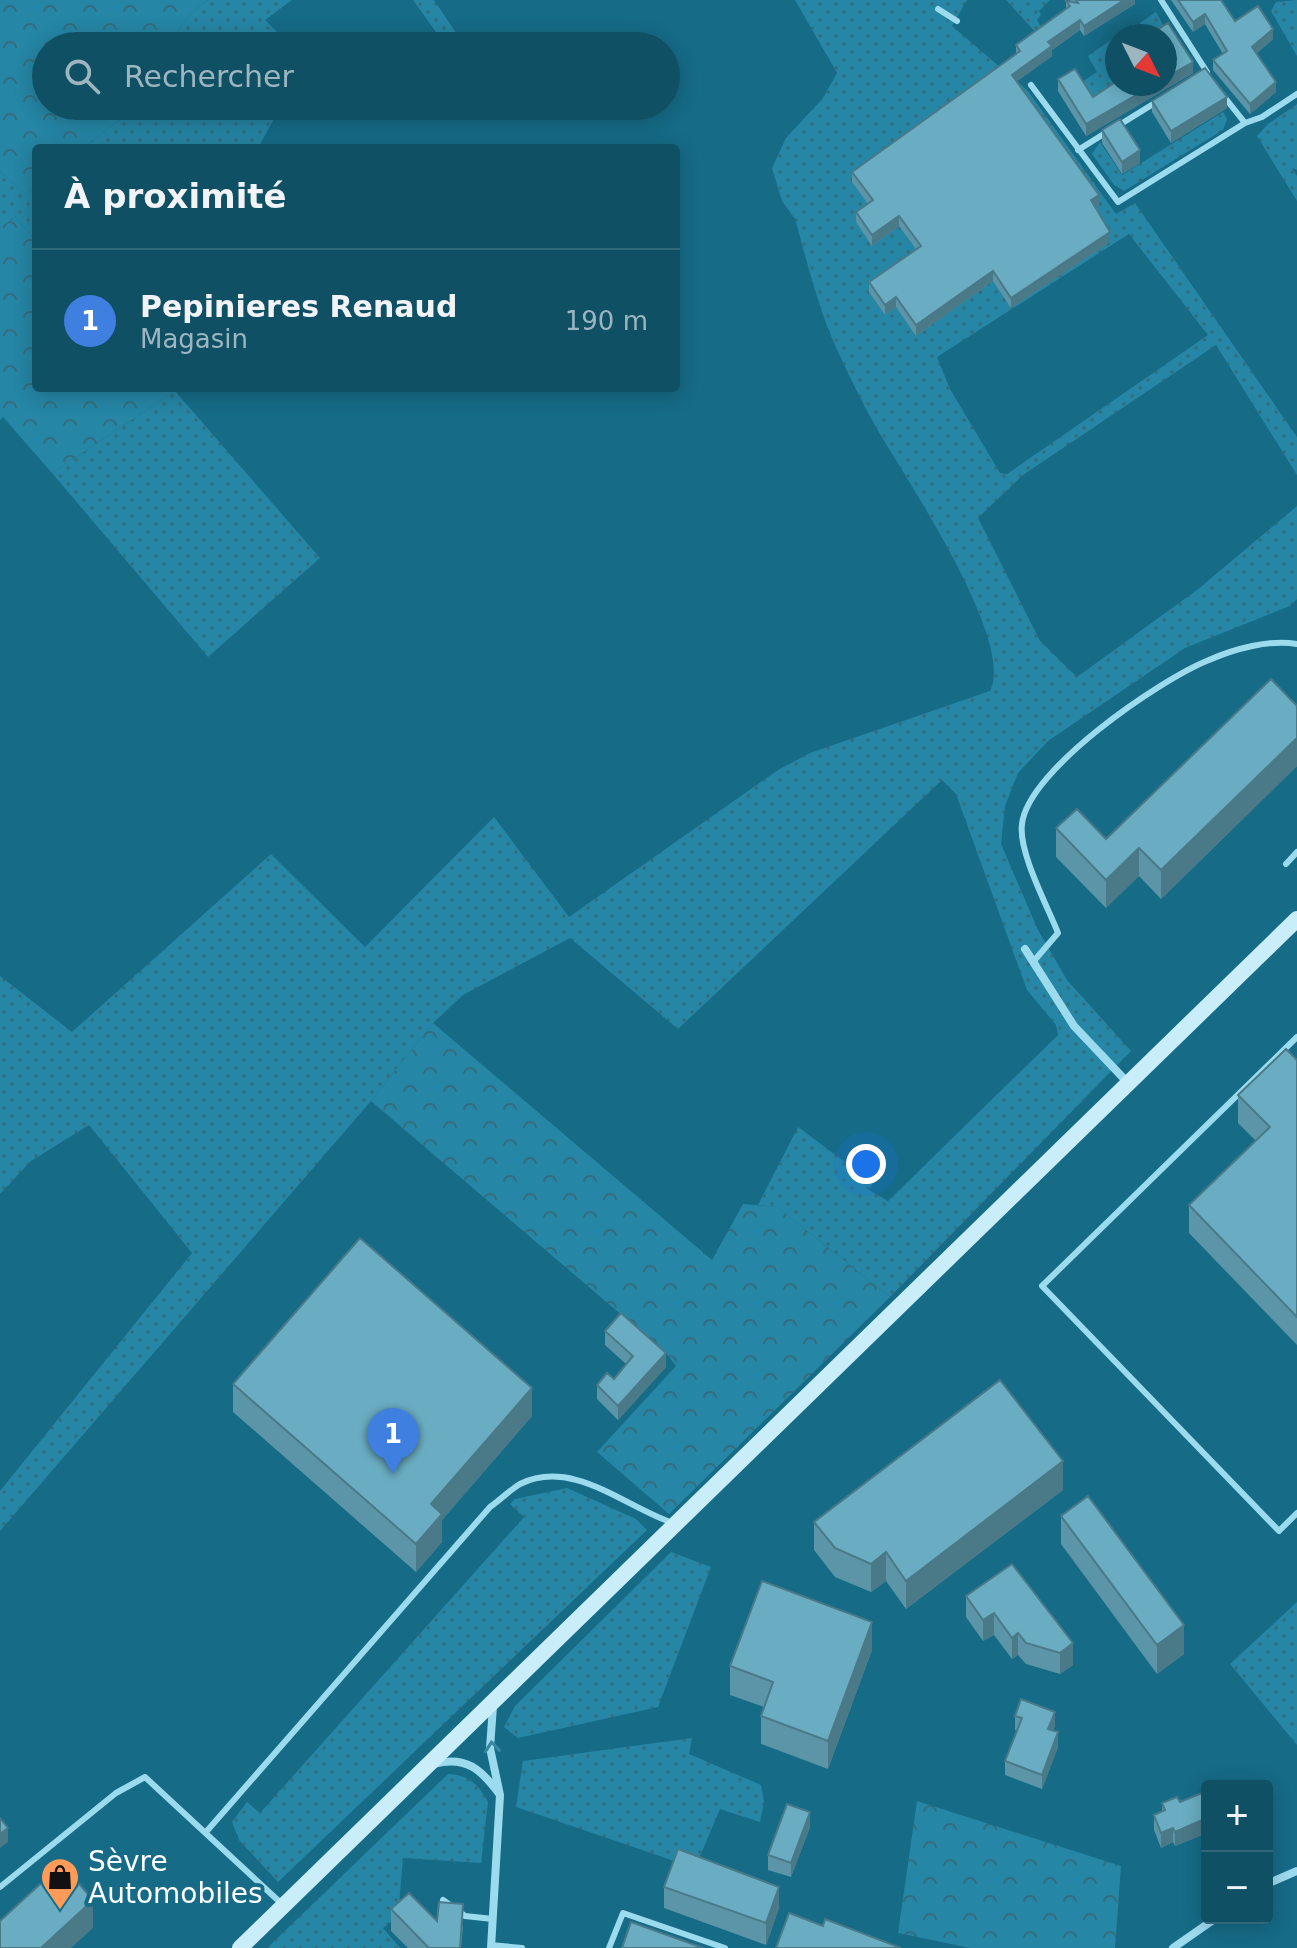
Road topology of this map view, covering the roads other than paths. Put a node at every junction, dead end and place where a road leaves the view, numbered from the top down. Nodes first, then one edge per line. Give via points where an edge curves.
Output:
1 (1161, 0) edge
2 (938, 9) dead end
3 (957, 21) dead end
4 (1207, 72) junction
5 (1194, 80) edge
6 (1031, 85) dead end
7 (1297, 94) edge
8 (1166, 96) edge
9 (1245, 123) junction
10 (1078, 150) junction
11 (1297, 644) edge
12 (1297, 852) edge
13 (1286, 864) dead end
14 (1297, 919) edge
15 (1025, 949) dead end
16 (1033, 962) junction
17 (1297, 1037) edge
18 (1129, 1084) junction
19 (1297, 1513) edge
20 (677, 1524) junction
21 (493, 1704) junction
22 (430, 1765) junction
23 (500, 1795) junction
24 (206, 1832) junction
25 (1297, 1871) edge
26 (1273, 1881) edge
27 (0, 1887) edge
28 (443, 1900) edge
29 (284, 1905) junction
30 (493, 1919) junction
31 (1207, 1924) edge
32 (491, 1946) edge
33 (240, 1948) edge
34 (522, 1948) edge
35 (609, 1948) edge
36 (725, 1948) edge
37 (1173, 1948) edge

1 - 4 lane
2 - 3 lane
4 - 5 lane
4 - 9 lane
6 - 10 lane
7 - 9 lane
8 - 10 lane
9 - 10 lane via 1118,202
11 - 16 lane via 1279,641 1209,659 1159,686 1081,744 1048,776 1027,804 1021,827 1058,933
12 - 13 lane
14 - 18 main road
15 - 16 street
16 - 18 street via 1074,1026
17 - 19 lane via 1042,1286 1279,1531
18 - 20 main road
20 - 21 main road
20 - 24 lane via 574,1477 549,1475 520,1484 490,1507
21 - 22 main road
23 -> 21 street via 490,1748
22 - 23 street via 468,1763
22 - 29 main road
23 - 30 street
24 - 27 lane via 145,1777 116,1793
24 - 29 lane
25 - 26 street
28 - 30 lane via 465,1916
29 - 33 main road
30 - 32 street
31 - 37 street
32 - 34 lane
35 - 36 lane via 623,1913

